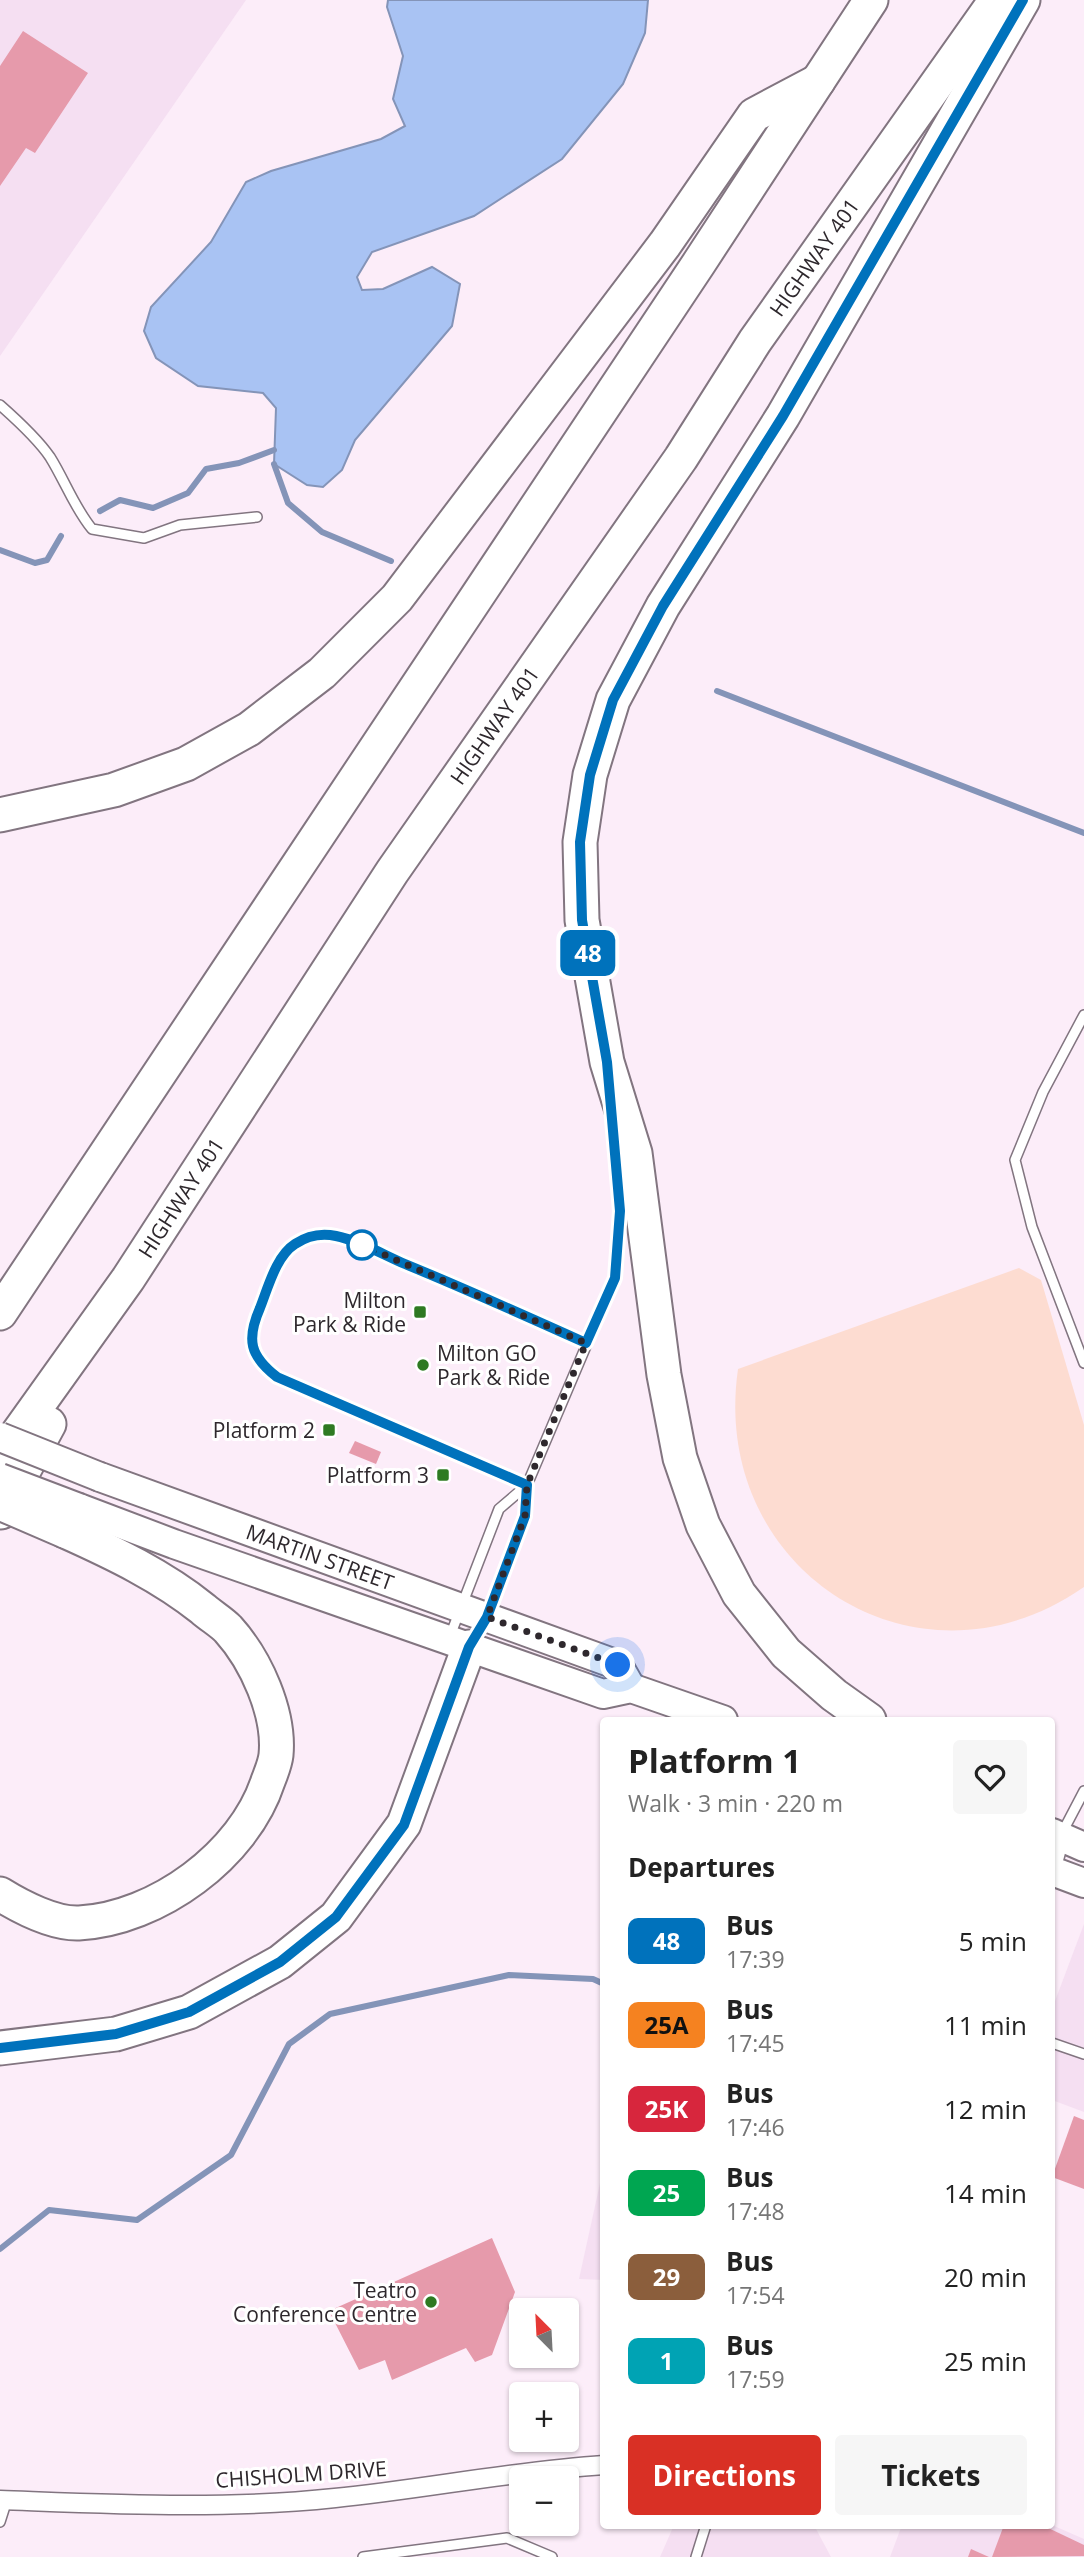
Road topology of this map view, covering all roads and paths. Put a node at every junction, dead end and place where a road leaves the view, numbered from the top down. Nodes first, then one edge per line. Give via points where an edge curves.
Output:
1 (871, 0) edge
2 (996, 0) edge
3 (1023, 0) edge
4 (821, 80) junction
5 (0, 405) edge
6 (257, 517) dead end
7 (0, 815) edge
8 (1084, 1015) edge
9 (607, 1062) junction
10 (612, 1113) dead end
11 (613, 1125) dead end
12 (128, 1279) junction
13 (0, 1313) edge
14 (586, 1343) junction
15 (1084, 1363) edge
16 (0, 1437) edge
17 (0, 1458) edge
18 (0, 1478) edge
19 (527, 1485) junction
20 (0, 1503) edge
21 (0, 1514) edge
22 (72, 1520) junction
23 (474, 1612) junction
24 (459, 1644) junction
25 (631, 1688) junction
26 (714, 1717) edge
27 (865, 1717) edge
28 (1084, 1791) edge
29 (1065, 1839) edge
30 (1055, 1862) edge
31 (1055, 1870) edge
32 (1084, 1884) edge
33 (0, 1894) edge
34 (1055, 2044) edge
35 (0, 2048) edge
36 (1084, 2054) edge
37 (600, 2465) edge
38 (3, 2500) edge
39 (0, 2522) edge
40 (705, 2529) edge
41 (363, 2557) edge
42 (552, 2557) edge
43 (696, 2557) edge

1 - 4 highway
2 - 12 highway, HIGHWAY 401 via 755,341 681,458 392,872
3 - 9 highway via 783,416 663,606 613,700 590,775 580,842 582,920
4 - 7 highway via 754,115 665,244 397,598 323,673 249,729 186,764 114,790
4 - 13 highway
5 - 6 lane via 50,456 92,529 144,538 180,525
8 - 15 lane via 1043,1092 1015,1160 1032,1227
9 - 10 lane
9 - 27 highway via 635,1153 664,1375 680,1458 703,1525 739,1594 786,1653
11 - 14 lane via 620,1211 615,1278
12 - 17 highway, HIGHWAY 401
12 - 21 highway
14 - 19 lane
14 - 19 lane via 352,1241 315,1235 294,1244 282,1257 253,1326 254,1354 277,1377
16 - 23 main road, MARTIN STREET, bridge
18 - 22 main road, MARTIN STREET, bridge
19 - 23 lane via 525,1516
19 - 23 lane via 499,1509
20 - 22 highway, bridge
22 - 24 main road, MARTIN STREET via 174,1544
22 - 33 highway via 187,1596 228,1629 257,1672 273,1713 276,1756 264,1794 244,1831 209,1868 164,1897 121,1916 77,1923 29,1912
23 - 24 lane
23 - 24 lane
23 - 25 main road, MARTIN STREET via 618,1665
24 - 25 main road, MARTIN STREET via 603,1694
24 - 35 highway via 404,1825 336,1917 280,1962 189,2012 116,2034
25 - 26 main road, MARTIN STREET
28 - 29 lane
29 - 30 street
31 - 32 main road
34 - 36 lane
37 - 38 street, CHISHOLM DRIVE via 274,2503
38 - 39 lane
40 - 43 lane
41 - 42 lane via 507,2538

